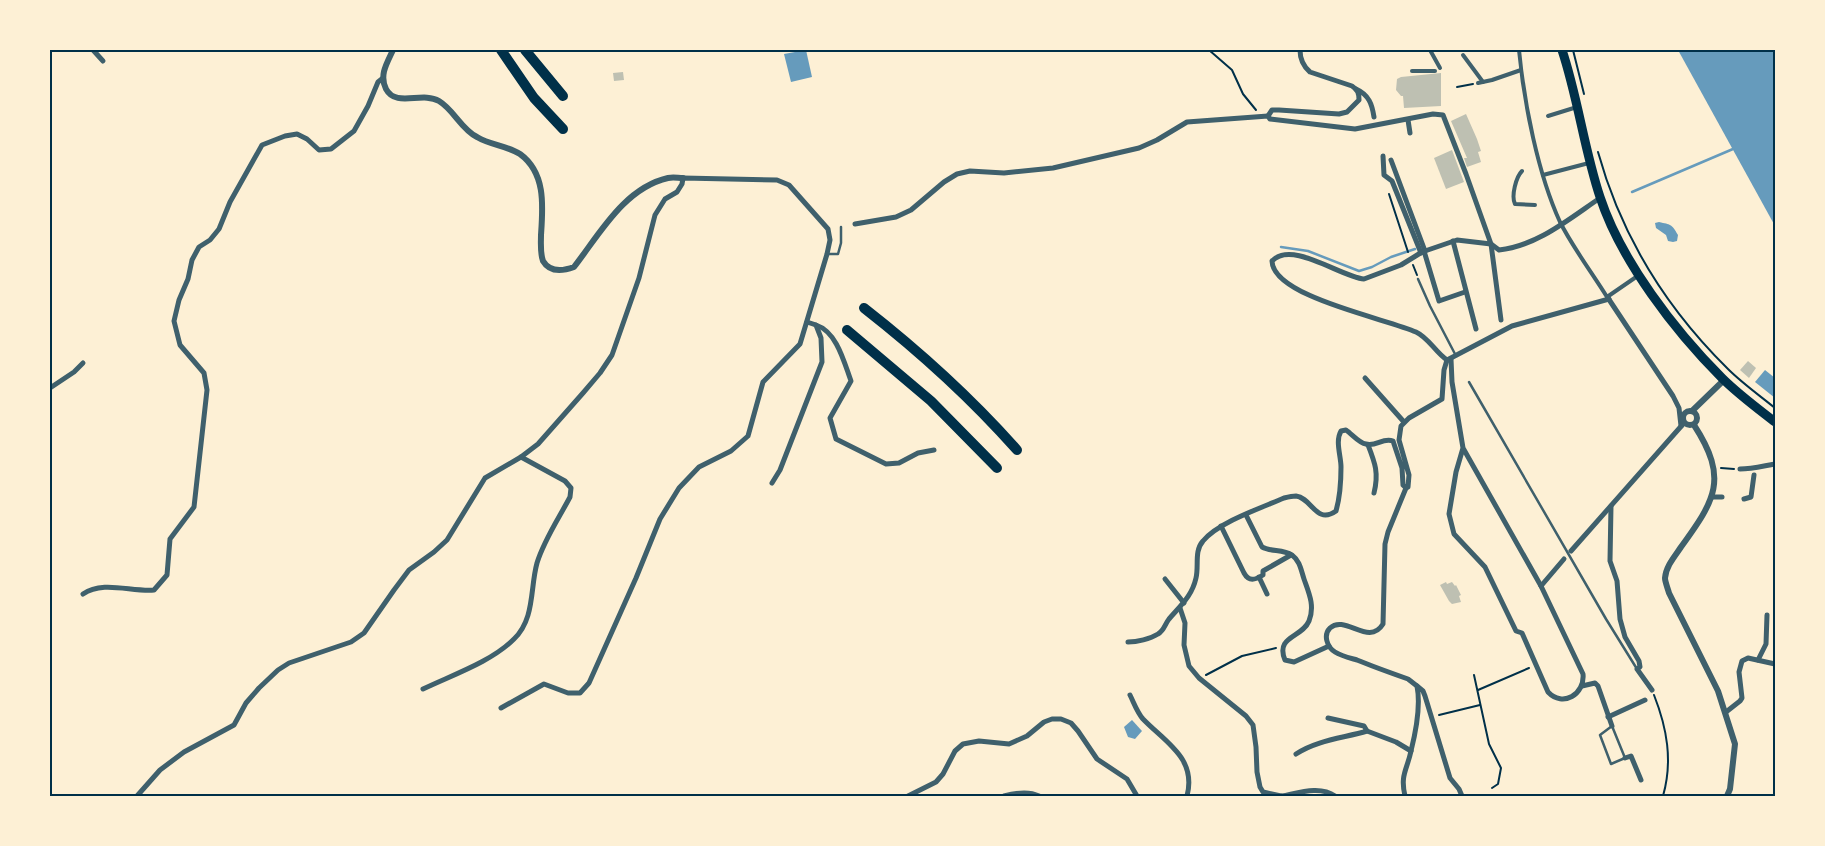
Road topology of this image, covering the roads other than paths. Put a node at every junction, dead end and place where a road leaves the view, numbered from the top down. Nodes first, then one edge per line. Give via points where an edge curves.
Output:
1 (93, 50) edge
2 (394, 50) edge
3 (501, 50) edge
4 (525, 50) edge
5 (1300, 50) edge
6 (1430, 50) edge
7 (1519, 50) edge
8 (1562, 50) edge
9 (1463, 55) dead end
10 (103, 61) dead end
11 (1440, 68) dead end
12 (1521, 70) junction
13 (1412, 71) dead end
14 (1435, 71) dead end
15 (383, 78) junction
16 (1356, 89) junction
17 (563, 96) dead end
18 (1578, 107) junction
19 (1268, 116) junction
20 (1548, 116) dead end
21 (1374, 117) dead end
22 (1408, 120) junction
23 (563, 129) dead end
24 (1410, 133) dead end
25 (1383, 156) dead end
26 (1391, 160) dead end
27 (1590, 162) junction
28 (1522, 171) dead end
29 (1543, 175) junction
30 (684, 178) junction
31 (1600, 198) junction
32 (1535, 205) dead end
33 (1547, 205) dead end
34 (1553, 205) junction
35 (855, 224) dead end
36 (1561, 224) junction
37 (840, 227) dead end
38 (1453, 241) junction
39 (1491, 244) junction
40 (1423, 251) junction
41 (828, 254) junction
42 (1639, 275) junction
43 (1418, 279) dead end
44 (1465, 292) junction
45 (1608, 298) junction
46 (864, 308) dead end
47 (1502, 320) dead end
48 (807, 322) junction
49 (816, 325) junction
50 (1476, 329) dead end
51 (847, 330) dead end
52 (1451, 358) junction
53 (83, 363) dead end
54 (1365, 378) dead end
55 (1724, 380) junction
56 (1469, 382) dead end
57 (50, 388) edge
58 (1692, 411) junction
59 (1404, 422) junction
60 (1775, 422) edge
61 (1683, 424) junction
62 (1694, 425) junction
63 (1368, 445) junction
64 (1463, 448) junction
65 (934, 450) dead end
66 (1017, 450) dead end
67 (521, 457) junction
68 (1775, 464) edge
69 (996, 468) dead end
70 (1738, 469) road end
71 (1754, 475) dead end
72 (772, 483) dead end
73 (1406, 488) junction
74 (1374, 493) dead end
75 (1712, 497) junction
76 (1722, 497) dead end
77 (1744, 499) dead end
78 (1611, 506) junction
79 (1246, 515) junction
80 (1221, 526) junction
81 (1571, 551) dead end
82 (1291, 555) junction
83 (1564, 559) dead end
84 (1259, 577) junction
85 (1165, 579) dead end
86 (1541, 586) junction
87 (83, 594) dead end
88 (1267, 594) dead end
89 (1184, 603) junction
90 (1180, 608) junction
91 (1767, 615) dead end
92 (1768, 628) junction
93 (1775, 628) edge
94 (1128, 642) dead end
95 (1329, 646) junction
96 (1758, 660) junction
97 (1775, 664) edge
98 (1637, 669) junction
99 (1417, 686) junction
100 (1582, 686) junction
101 (423, 689) dead end
102 (1652, 690) road end
103 (1130, 695) dead end
104 (1645, 700) dead end
105 (501, 708) dead end
106 (1726, 712) junction
107 (1608, 717) junction
108 (1328, 718) dead end
109 (1612, 726) junction
110 (1367, 731) junction
111 (1411, 751) junction
112 (1296, 754) dead end
113 (1625, 758) junction
114 (1641, 780) dead end
115 (137, 796) edge
116 (908, 796) edge
117 (1004, 796) edge
118 (1039, 796) edge
119 (1137, 796) edge
120 (1187, 796) edge
121 (1281, 796) edge
122 (1335, 796) edge
123 (1405, 796) edge
124 (1462, 796) edge
125 (1727, 796) edge

1 - 10 street
2 - 15 street via 384,68
3 - 23 highway via 534,98
4 - 17 highway
5 - 16 street via 1300,57 1310,72
6 - 11 street
7 - 12 street
8 - 18 main road
9 - 12 street via 1480,82
12 - 29 street
13 - 14 street
15 - 30 street via 393,98 426,96 438,100 477,138 519,153 534,166 541,187 541,249 544,262 554,270 574,267 618,210 637,193 668,178
15 - 87 street via 354,131 331,149 319,150 297,134 262,145 230,202 219,229 199,247 174,321 180,345 204,373 207,390 194,507 170,539 167,575 154,590 91,588
16 - 19 street via 1359,100 1348,112 1272,110
16 - 21 street via 1367,95
18 - 20 street
18 - 27 main road
19 - 22 street via 1274,121 1355,128
19 - 35 street via 1187,122 1139,148 1053,168 957,174 911,210 896,217
22 - 24 street
22 - 39 street via 1444,113
25 - 40 street via 1384,175 1392,181
26 - 40 street
27 - 29 street
27 - 31 main road
28 - 32 street via 1513,199 1518,205
29 - 34 street
30 - 41 street via 777,180 789,185 828,229
30 - 67 street via 677,192 665,200 655,215 639,278 612,355 584,393 538,444
31 - 36 street
31 - 42 main road via 1614,232
33 - 34 street
34 - 36 street
36 - 39 street via 1531,242 1508,249 1499,250
36 - 45 street
37 - 41 lane via 838,254
38 - 39 street
38 - 40 street
38 - 44 street
39 - 47 street
40 - 44 street via 1439,301
40 - 52 street via 1401,265 1364,279 1296,256 1279,256 1272,260 1272,264 1286,282 1309,296 1414,331 1431,343 1442,357
41 - 48 street
42 - 45 street
42 - 55 main road via 1659,304
43 - 52 lane
44 - 50 street
45 - 52 street via 1512,326
45 - 61 street via 1673,396
46 - 66 highway via 949,381
48 - 49 street
48 - 105 street via 800,344 763,382 748,436 731,451 699,467 679,488 660,519 589,683 580,693 544,684
49 - 65 street via 832,337 851,381 830,418 836,439 886,464 899,463 918,453
49 - 72 street via 821,338 822,362
51 - 69 highway via 931,401
52 - 59 street via 1444,370 1442,399
52 - 64 street
53 - 57 street
54 - 59 street
55 - 58 street
55 - 60 main road
56 - 98 lane
58 - 61 street via 1684,414
58 - 62 street via 1698,418
59 - 73 street via 1399,440 1409,475
61 - 62 street
61 - 78 street
62 - 75 street via 1707,446 1714,467
63 - 73 street via 1384,440 1393,442 1402,468 1402,485
63 - 74 street via 1375,464 1377,480
63 - 79 street via 1346,430 1339,434 1342,465 1339,502 1331,515 1317,512 1303,498 1295,496
64 - 86 street
64 - 100 street via 1449,514 1454,534 1485,566 1516,631 1522,633 1548,692 1557,698 1568,698 1579,692
67 - 101 street via 565,481 571,488 570,497 537,563 526,621 515,638 493,655
67 - 115 street via 485,478 446,540 409,570 364,633 352,642 289,663 278,670 246,703 234,725 184,752 160,770
68 - 70 street
71 - 77 street via 1751,497
73 - 95 street via 1385,544 1383,624 1369,633 1339,624 1331,627 1326,639
75 - 76 street
75 - 106 street via 1704,515 1669,564 1665,578 1669,593
78 - 81 street
78 - 98 street via 1610,561 1617,581 1620,620 1639,662
79 - 80 street
79 - 82 street via 1262,548
80 - 84 street via 1246,578
80 - 89 street via 1201,542 1193,590
82 - 84 street via 1263,571 1263,576
82 - 95 street via 1300,564 1311,609 1304,629 1283,646 1285,660 1294,662
83 - 86 street
84 - 88 street
85 - 89 street
86 - 100 street via 1583,674
89 - 90 street
90 - 94 street via 1158,634
90 - 121 street via 1185,623 1184,644 1192,671 1250,720 1255,731 1260,788 1263,792
91 - 92 street
92 - 93 street
92 - 96 street via 1766,644
95 - 99 street via 1334,652 1408,679
96 - 97 street
96 - 106 street via 1748,658 1742,661 1739,672 1742,698
98 - 102 street
99 - 111 street via 1419,695
99 - 124 street via 1423,691 1450,778
100 - 107 street via 1595,683
103 - 120 street via 1142,717 1171,743 1189,771
104 - 107 street
106 - 125 street via 1735,744
107 - 109 street
108 - 110 street via 1364,726
109 - 113 lane
109 - 113 lane via 1600,736 1611,764
110 - 111 street
110 - 112 street via 1334,739
111 - 123 street via 1402,780
113 - 114 street via 1631,756
116 - 119 street via 936,782 944,774 955,751 964,744 979,741 1009,744 1027,736 1044,722 1061,719 1071,723 1097,759 1126,779
117 - 118 street via 1022,793
121 - 122 street via 1318,790

